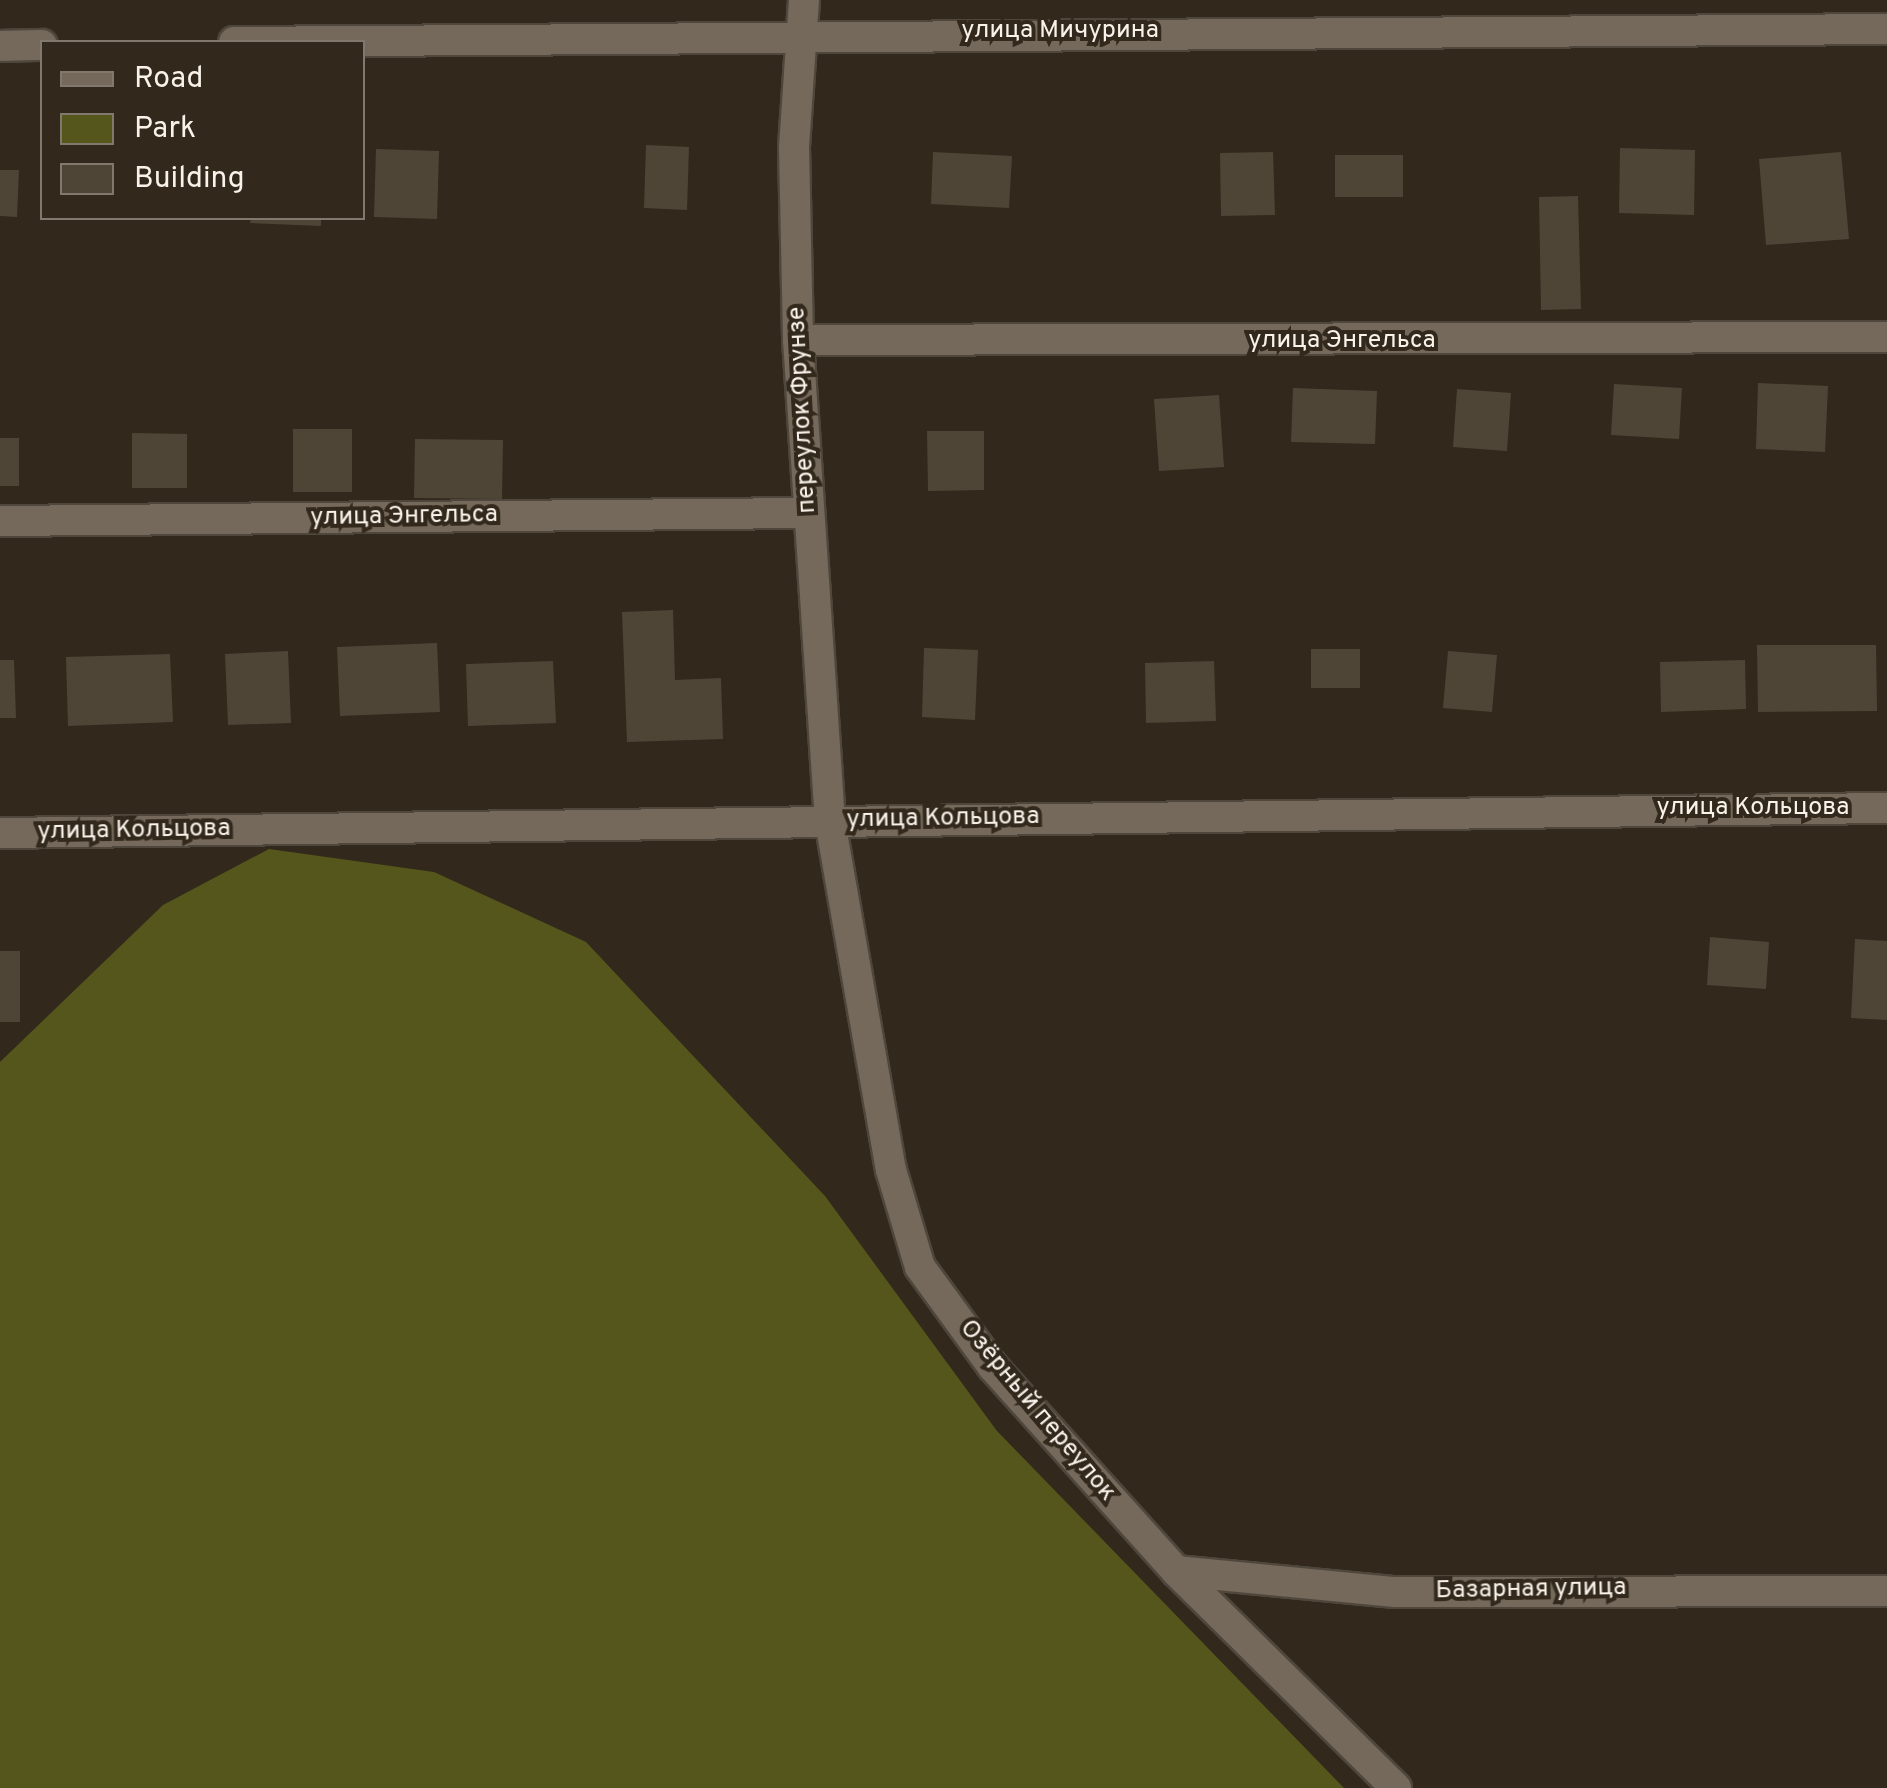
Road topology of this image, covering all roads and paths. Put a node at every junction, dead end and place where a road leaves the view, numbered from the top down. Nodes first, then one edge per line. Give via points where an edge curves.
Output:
1 (804, 0) edge
2 (1887, 29) edge
3 (804, 32) junction
4 (348, 40) edge
5 (40, 45) edge
6 (0, 46) edge
7 (1887, 338) edge
8 (798, 340) junction
9 (809, 513) junction
10 (0, 521) edge
11 (1887, 808) edge
12 (830, 820) junction
13 (0, 833) edge
14 (1176, 1571) junction
15 (1887, 1591) edge
16 (1396, 1788) edge

1 - 3 street, переулок Фрунзе
2 - 3 street, улица Мичурина
3 - 4 street, улица Мичурина
3 - 8 street, переулок Фрунзе via 794,147
5 - 6 street
7 - 8 street, улица Энгельса
8 - 9 street, переулок Фрунзе
9 - 10 street, улица Энгельса
9 - 12 street, переулок Фрунзе
11 - 12 street, улица Кольцова
12 - 13 street, улица Кольцова
12 - 14 street, Озёрный переулок via 891,1170 920,1267 994,1367
14 - 15 street, Базарная улица via 1395,1592
14 - 16 street, Озёрный переулок

